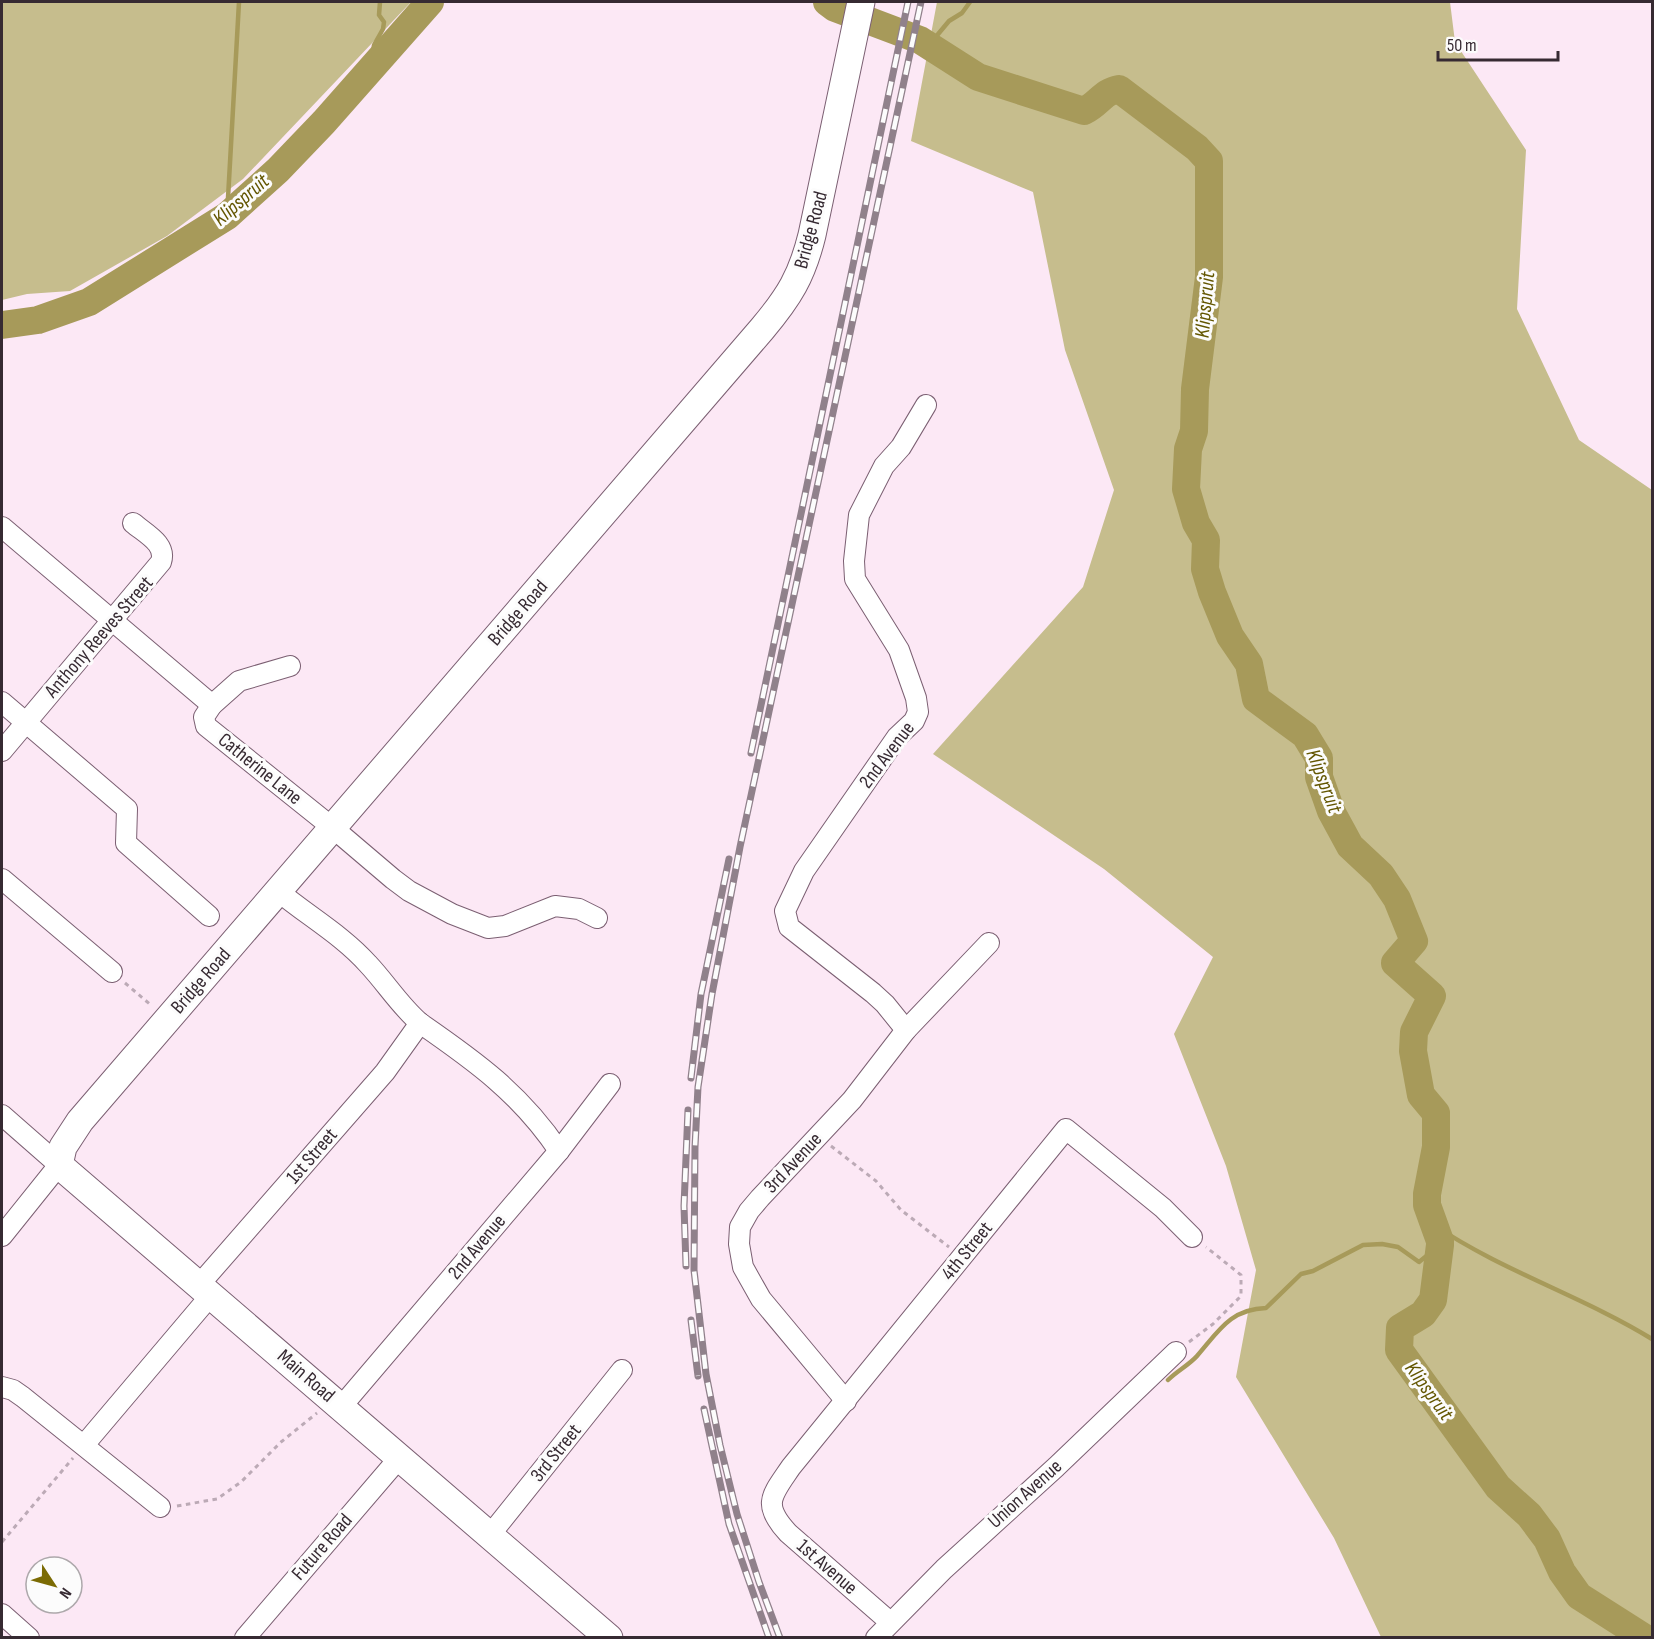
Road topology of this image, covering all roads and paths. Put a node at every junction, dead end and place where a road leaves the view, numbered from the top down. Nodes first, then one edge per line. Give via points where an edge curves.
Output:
1 (861, 2) edge
2 (926, 405) dead end
3 (133, 523) dead end
4 (2, 527) edge
5 (113, 621) junction
6 (290, 666) dead end
7 (2, 702) edge
8 (212, 705) junction
9 (25, 723) junction
10 (2, 751) edge
11 (333, 828) junction
12 (2, 879) edge
13 (278, 891) junction
14 (209, 916) dead end
15 (597, 918) dead end
16 (988, 943) dead end
17 (112, 972) joint
18 (168, 1019) junction
19 (420, 1023) junction
20 (906, 1030) junction
21 (610, 1084) dead end
22 (2, 1115) edge
23 (818, 1136) junction
24 (559, 1151) junction
25 (59, 1165) junction
26 (2, 1236) edge
27 (1192, 1237) joint
28 (962, 1257) junction
29 (205, 1290) junction
30 (1176, 1352) joint
31 (622, 1370) dead end
32 (2, 1387) edge
33 (846, 1401) junction
34 (338, 1404) junction
35 (84, 1445) junction
36 (400, 1457) junction
37 (160, 1507) joint
38 (771, 1507) joint
39 (490, 1535) junction
40 (2, 1542) edge
41 (2, 1614) edge
42 (890, 1622) junction
43 (606, 1636) edge
44 (29, 1638) edge
45 (245, 1638) edge
46 (876, 1638) edge

1 - 11 street, Bridge Road via 812,235 790,294
2 - 20 street, 2nd Avenue via 901,447 884,466 859,515 854,561 855,579 899,650 918,712 804,871 785,911 789,927 873,993
3 - 5 street, Anthony Reeves Street via 157,542 163,556 156,571
4 - 5 street, Catherine Lane
5 - 8 street, Catherine Lane
5 - 9 street, Anthony Reeves Street
6 - 8 street, Catherine Lane via 239,681
7 - 9 street
8 - 11 street, Catherine Lane via 204,717 206,726
9 - 10 street, Anthony Reeves Street
9 - 14 street via 127,810 126,843
11 - 13 street, Bridge Road
11 - 15 street via 409,891 478,926 496,928 555,906 579,909
12 - 17 street
13 - 18 street, Bridge Road
13 - 19 street via 345,942
16 - 20 street, 3rd Avenue
17 - 18 path
18 - 25 street, Bridge Road via 80,1121 63,1147
19 - 24 street via 502,1083 532,1114
19 - 29 street, 1st Street via 385,1072
20 - 23 street, 3rd Avenue via 852,1100
21 - 24 street, 2nd Avenue
22 - 25 street, Main Road
23 - 28 path via 876,1182 901,1210
23 - 33 street, 3rd Avenue via 749,1211 740,1227 739,1244 743,1267 761,1299
24 - 34 street, 2nd Avenue
25 - 26 street
25 - 29 street, Main Road
27 - 28 street, 4th Street via 1163,1208 1066,1129
27 - 30 path via 1241,1275 1241,1296
28 - 33 street, 4th Street
29 - 34 street, Main Road
29 - 35 street, 1st Street
30 - 42 street, Union Avenue
31 - 39 street, 3rd Street
32 - 35 street via 23,1397
33 - 38 street, 4th Street via 791,1467 772,1496
34 - 36 street, Main Road
34 - 37 path via 314,1414 217,1499
35 - 37 street
35 - 40 path
36 - 39 street, Main Road
36 - 45 street, Future Road
38 - 42 street, 1st Avenue via 788,1533
39 - 43 street, Main Road
41 - 44 street
42 - 46 street, Union Avenue

